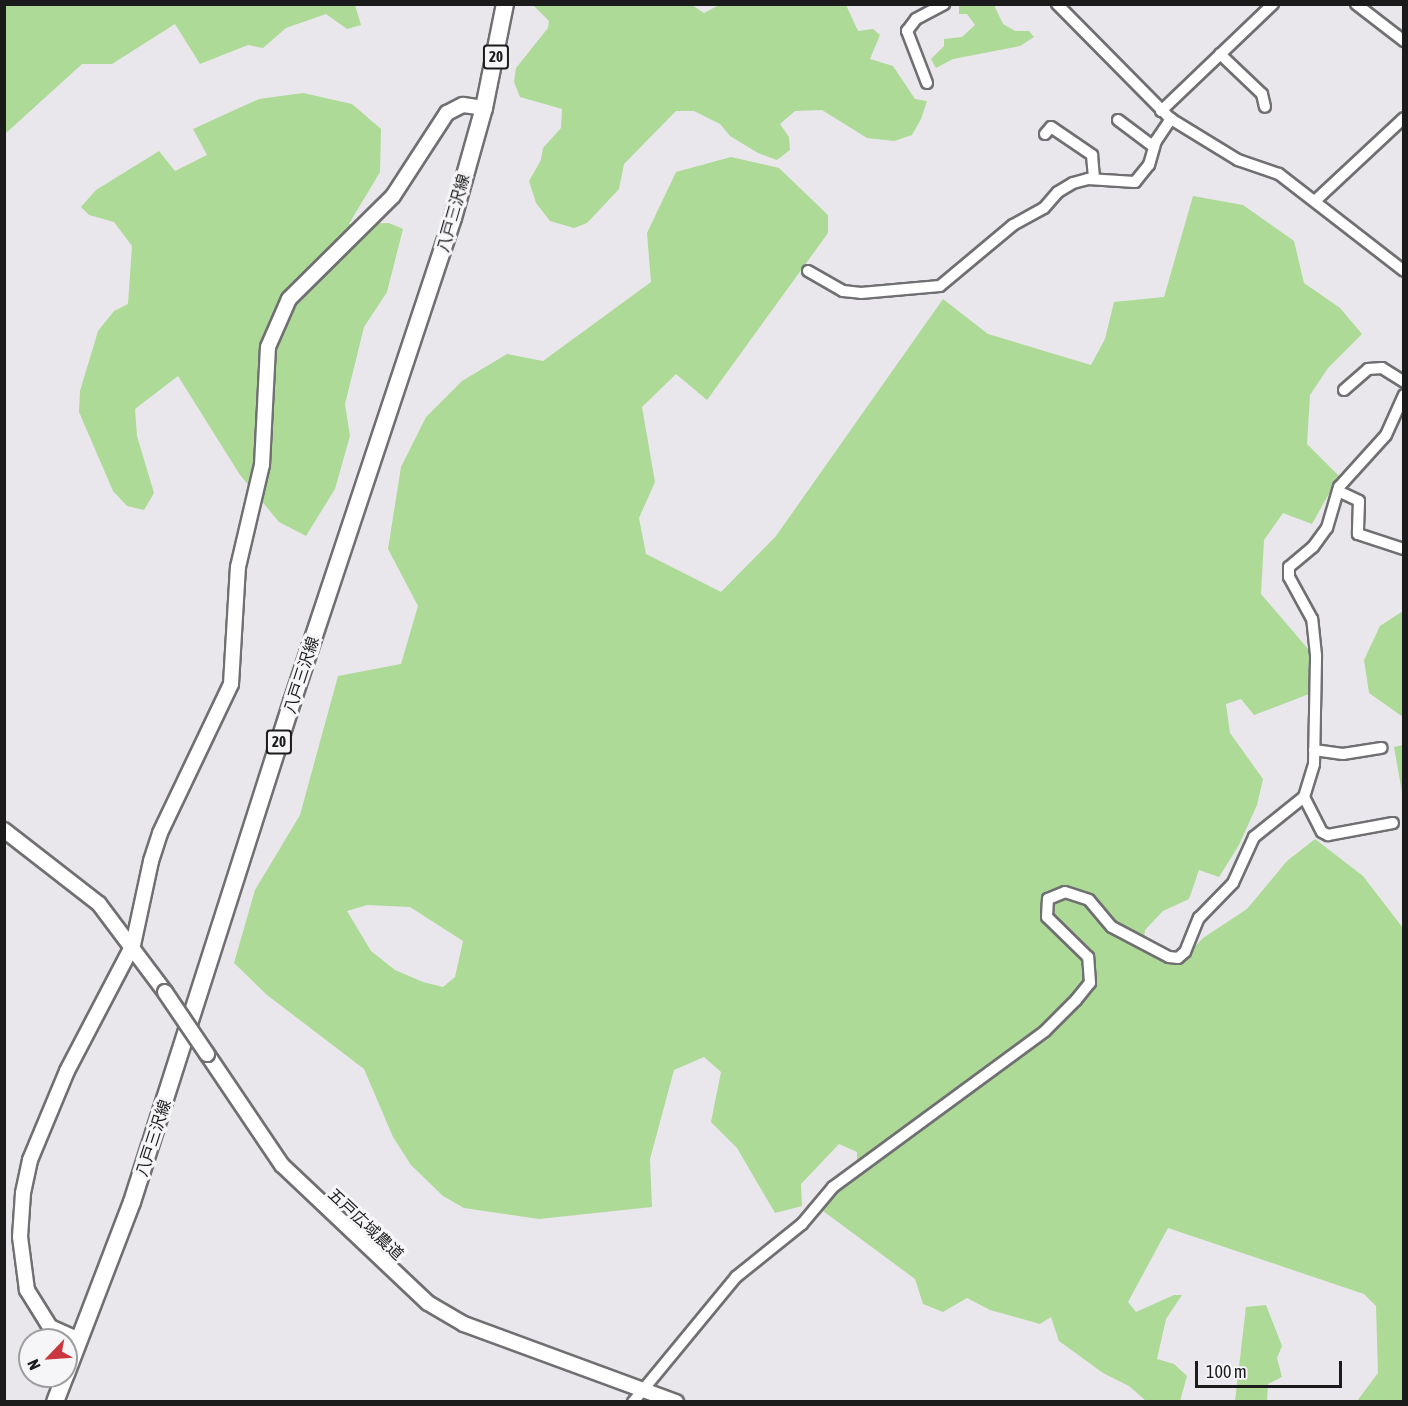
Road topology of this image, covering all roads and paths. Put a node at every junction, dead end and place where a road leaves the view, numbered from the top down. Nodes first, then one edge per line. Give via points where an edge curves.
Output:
1 (505, 4) edge
2 (944, 4) edge
3 (1057, 4) edge
4 (1273, 4) edge
5 (1356, 4) edge
6 (1404, 41) edge
7 (1220, 54) junction
8 (927, 84) dead end
9 (1265, 107) dead end
10 (484, 108) junction
11 (1161, 111) junction
12 (1171, 118) junction
13 (1404, 118) edge
14 (1118, 120) dead end
15 (1045, 134) dead end
16 (1155, 147) junction
17 (1094, 179) junction
18 (1316, 200) junction
19 (1404, 271) edge
20 (808, 272) dead end
21 (1404, 381) edge
22 (1344, 390) dead end
23 (1404, 395) edge
24 (1338, 491) junction
25 (1404, 549) edge
26 (1382, 748) dead end
27 (1314, 750) junction
28 (1304, 797) junction
29 (1393, 823) dead end
30 (4, 830) edge
31 (133, 945) junction
32 (79, 1340) joint
33 (641, 1389) junction
34 (633, 1401) edge
35 (676, 1401) edge

1 - 10 main road, 八戸三沢線 / 20
2 - 8 street via 916,20 907,31
3 - 11 street
4 - 7 street
5 - 6 street
7 - 9 street via 1262,94
7 - 11 street
10 - 31 street via 463,105 447,113 393,196 289,299 277,323 268,347 262,465 238,567 231,684 160,833
10 - 32 main road, 八戸三沢線 / 20 via 453,218 132,1202
11 - 12 street
12 - 16 street
12 - 18 street via 1238,160 1279,174
13 - 18 street
14 - 16 street
15 - 17 street via 1051,127 1092,155
16 - 17 street via 1143,175 1135,182
17 - 20 street via 1073,183 1058,192 1044,208 1013,225 940,286 861,293 843,291
18 - 19 street
21 - 22 street via 1382,368 1368,369
23 - 24 street via 1386,435
24 - 25 street via 1359,501 1358,534
24 - 27 street via 1327,528 1313,547 1289,567 1289,577 1312,619 1317,695
26 - 27 street via 1343,754
27 - 28 street
28 - 29 street via 1322,832 1328,835
28 - 33 street via 1254,837 1233,883 1199,918 1185,952 1178,958 1112,927 1089,900 1065,892 1048,899 1047,917 1088,957 1090,983 1076,1000 1045,1031 833,1187 802,1224 736,1276
30 - 31 street, 五戸広域農道 via 99,904
31 - 32 street via 67,1071 30,1160 23,1193 20,1237 27,1290 50,1327
31 - 33 street, 五戸広域農道, bridge via 282,1165 428,1303 464,1324
33 - 34 street
33 - 35 street, 五戸広域農道

